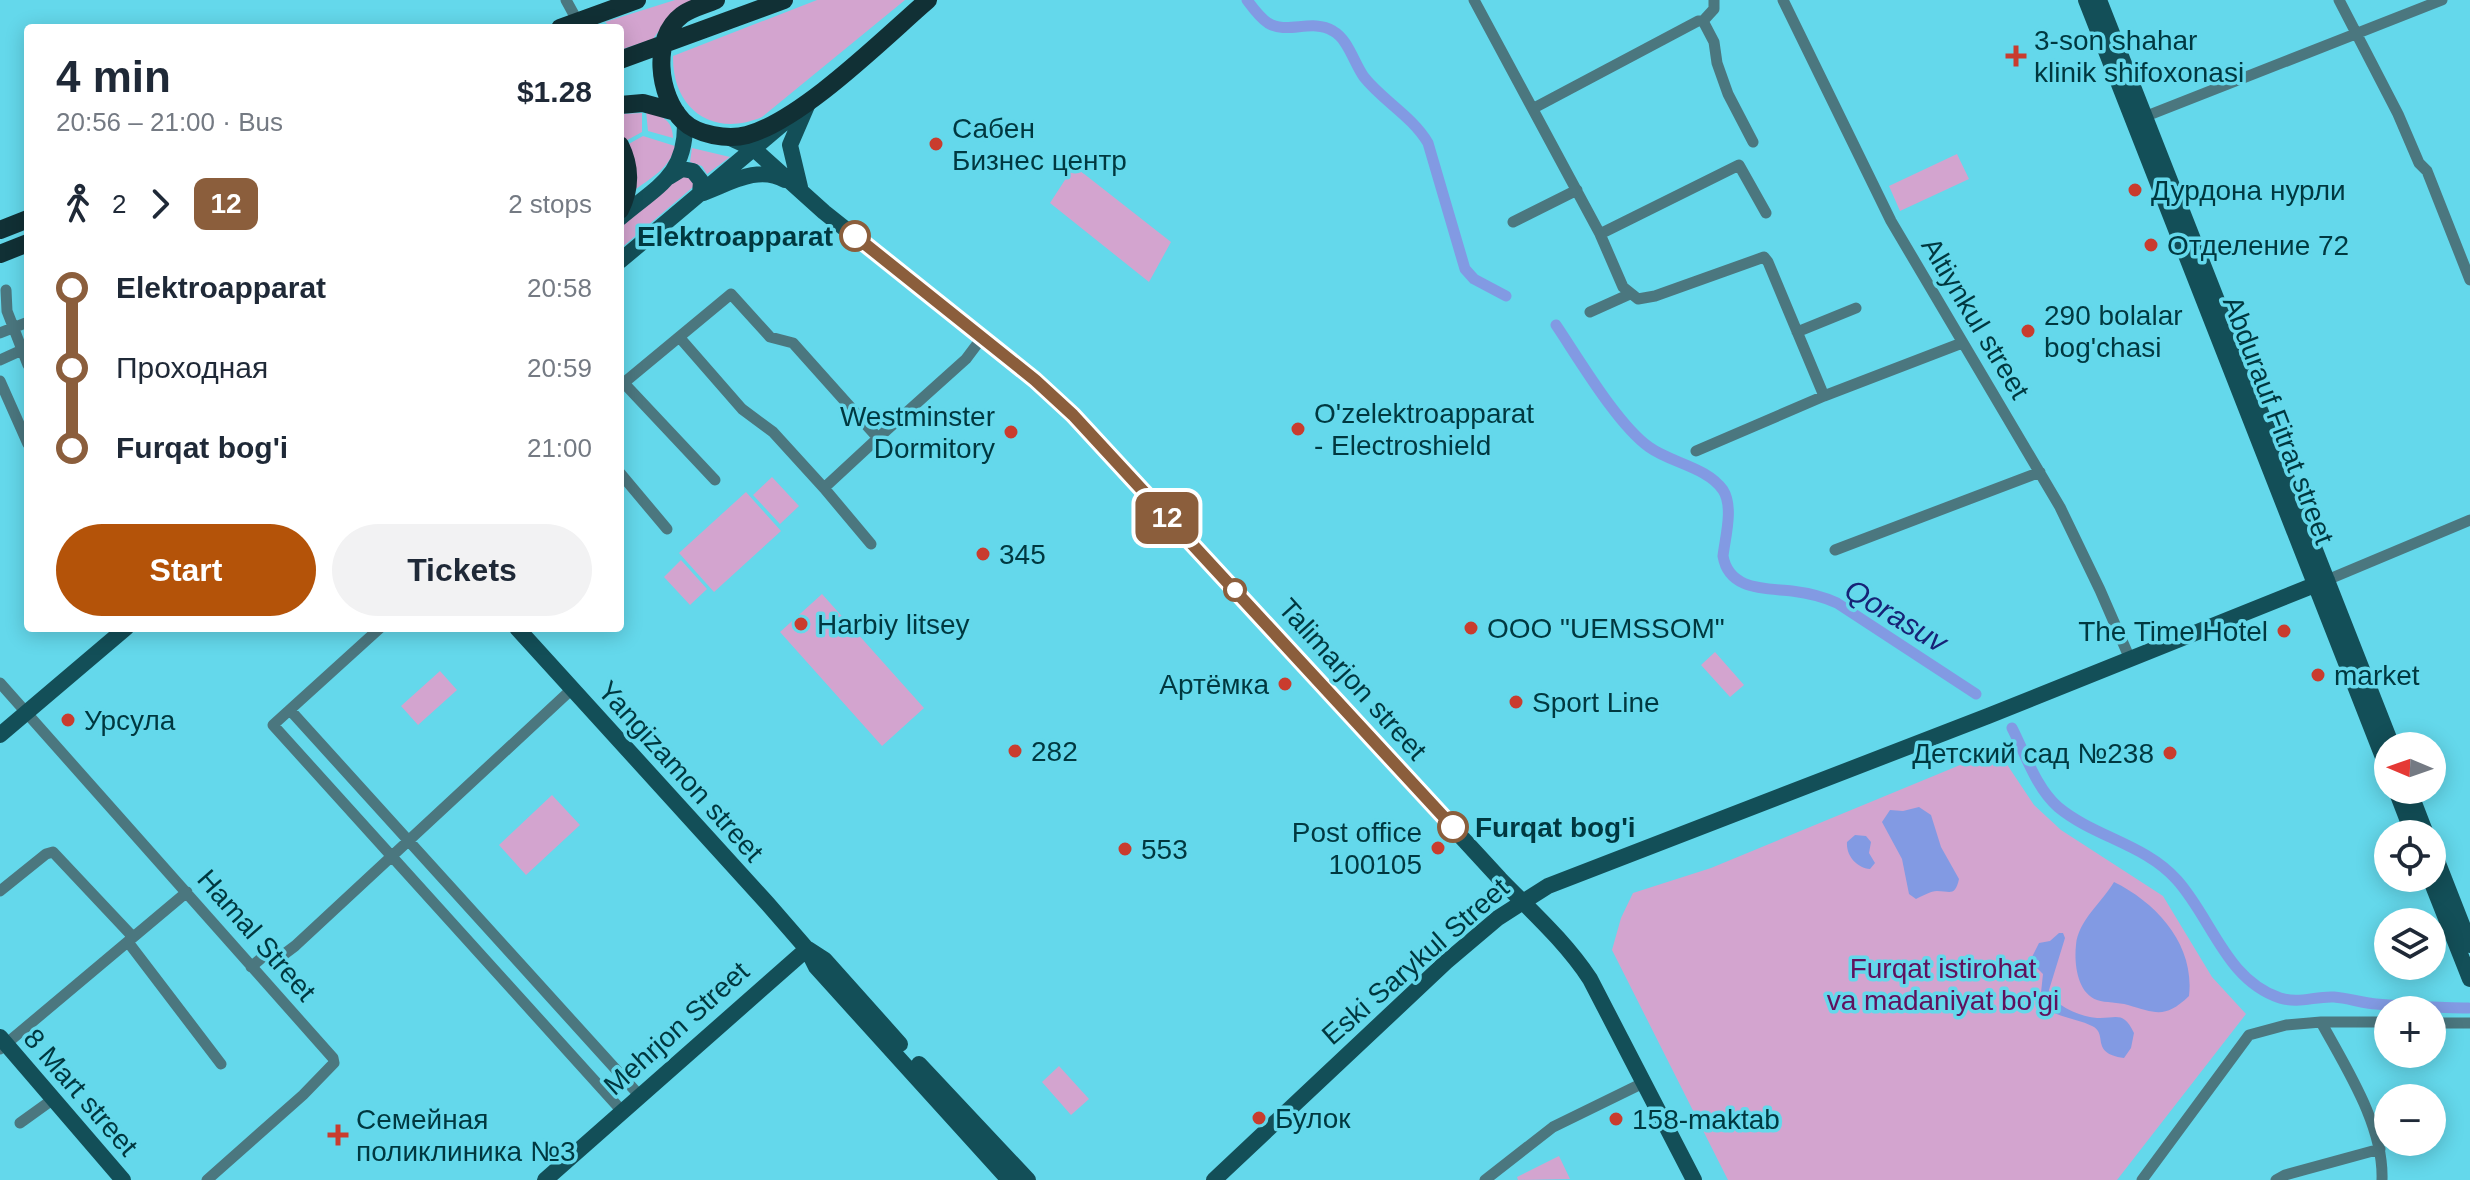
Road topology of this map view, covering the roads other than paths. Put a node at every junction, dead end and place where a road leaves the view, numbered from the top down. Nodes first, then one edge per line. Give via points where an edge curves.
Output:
1 (566, 0) edge
2 (637, 0) edge
3 (716, 0) edge
4 (784, 0) edge
5 (928, 0) edge
6 (1474, 0) edge
7 (1714, 0) edge
8 (1783, 0) edge
9 (2086, 0) edge
10 (2099, 0) edge
11 (2339, 0) edge
12 (2442, 0) edge
13 (1703, 21) junction
14 (569, 24) edge
15 (572, 24) edge
16 (2356, 34) junction
17 (664, 45) junction
18 (624, 59) edge
19 (809, 101) junction
20 (624, 105) edge
21 (1534, 108) junction
22 (680, 118) junction
23 (2139, 119) junction
24 (728, 137) junction
25 (1753, 142) dead end
26 (754, 149) junction
27 (624, 158) edge
28 (669, 177) junction
29 (800, 189) junction
30 (1577, 190) junction
31 (700, 194) junction
32 (624, 200) edge
33 (1766, 213) dead end
34 (624, 215) edge
35 (24, 221) edge
36 (1513, 222) dead end
37 (0, 230) edge
38 (1600, 234) junction
39 (24, 245) edge
40 (0, 254) edge
41 (624, 258) edge
42 (2470, 280) edge
43 (6, 290) dead end
44 (1630, 294) junction
45 (1856, 308) dead end
46 (1590, 312) dead end
47 (24, 324) edge
48 (13, 328) junction
49 (1797, 332) junction
50 (0, 333) edge
51 (680, 338) junction
52 (981, 339) junction
53 (1962, 343) junction
54 (22, 350) junction
55 (24, 355) edge
56 (0, 360) edge
57 (0, 381) edge
58 (624, 381) edge
59 (624, 386) edge
60 (1824, 396) junction
61 (24, 435) edge
62 (878, 438) junction
63 (1696, 451) dead end
64 (2040, 472) junction
65 (624, 478) edge
66 (715, 480) dead end
67 (824, 488) junction
68 (2470, 520) edge
69 (667, 529) dead end
70 (871, 544) dead end
71 (1835, 550) dead end
72 (2321, 583) junction
73 (116, 632) edge
74 (376, 632) edge
75 (521, 632) edge
76 (2130, 659) junction
77 (0, 683) edge
78 (572, 689) junction
79 (290, 710) junction
80 (26, 713) junction
81 (2374, 732) edge
82 (2386, 732) edge
83 (0, 735) edge
84 (408, 841) junction
85 (392, 856) junction
86 (2446, 884) edge
87 (0, 891) edge
88 (187, 892) junction
89 (2436, 892) edge
90 (1521, 901) junction
91 (131, 940) junction
92 (2470, 945) edge
93 (807, 949) junction
94 (251, 967) junction
95 (2470, 979) edge
96 (2321, 1022) junction
97 (2374, 1022) edge
98 (2446, 1023) edge
99 (2470, 1023) edge
100 (2, 1044) edge
101 (221, 1064) dead end
102 (1643, 1083) junction
103 (640, 1096) junction
104 (52, 1100) junction
105 (622, 1111) junction
106 (20, 1123) dead end
107 (2374, 1133) edge
108 (2374, 1151) edge
109 (2380, 1156) edge
110 (123, 1180) edge
111 (207, 1180) edge
112 (545, 1180) edge
113 (1009, 1180) edge
114 (1028, 1180) edge
115 (1214, 1180) edge
116 (1485, 1180) edge
117 (1694, 1180) edge
118 (2142, 1180) edge
119 (2276, 1180) edge
120 (2382, 1180) edge

1 - 14 street
2 - 15 main road
3 - 17 main road via 683,14
4 - 17 main road
5 - 19 main road
6 - 21 street
7 - 13 street via 1714,9
8 - 53 street, Altiynkul street via 1885,210
9 - 23 street, Abdurauf Fitrat street
10 - 23 street, Abdurauf Fitrat street
11 - 16 street
12 - 16 street
13 - 21 street
13 - 25 street via 1728,94
16 - 23 street
16 - 42 street via 2427,171
17 - 18 main road
17 - 22 main road via 662,75
19 - 24 main road via 758,131
19 - 26 street
19 - 29 street via 790,145
20 - 22 main road via 643,103
21 - 30 street
22 - 24 main road
22 - 28 street via 682,155
23 - 72 street, Abdurauf Fitrat street
24 - 26 street, Talimarjon street
26 - 29 street, Talimarjon street
26 - 31 street
27 - 32 main road via 629,174
28 - 31 street via 682,169 693,171 701,181
28 - 34 street
29 - 31 street via 764,172
29 - 52 street, Talimarjon street
30 - 36 street
30 - 38 street
31 - 41 street
33 - 38 street via 1739,165
35 - 37 main road
38 - 44 street
39 - 40 main road
43 - 48 street
44 - 46 street
44 - 49 street via 1638,299 1655,296 1764,257
45 - 49 street
47 - 48 street
48 - 50 street
48 - 54 street
49 - 60 street
51 - 58 street
51 - 62 street via 731,294 770,337 793,343
51 - 67 street via 742,409 773,432
52 - 62 street via 966,359
52 - 90 street, Talimarjon street via 1073,415
53 - 60 street
53 - 64 street, Altiynkul street
54 - 55 street
54 - 56 street
57 - 61 street
59 - 66 street
60 - 63 street
62 - 67 street
64 - 71 street
64 - 76 street, Altiynkul street
65 - 69 street
67 - 70 street
68 - 72 street
72 - 76 street, Eski Sarykul Street
72 - 81 street, Abdurauf Fitrat street
72 - 82 street, Abdurauf Fitrat street
73 - 80 street
74 - 79 street
75 - 78 street, Yangizamon street
76 - 90 street, Eski Sarykul Street
77 - 80 street, Hamal Street
78 - 84 street
78 - 93 street, Yangizamon street
79 - 84 street
79 - 85 street via 273,725
80 - 83 street
80 - 88 street, Hamal Street
84 - 85 street
84 - 103 street
85 - 94 street via 283,955 269,953
85 - 105 street
86 - 92 street
87 - 91 street via 53,852
88 - 91 street
88 - 94 street, Hamal Street
89 - 95 street
90 - 102 street, Talimarjon street via 1581,965
90 - 115 street, Eski Sarykul Street via 1446,962
91 - 100 street
91 - 101 street
93 - 103 street, Mehrjon Street
93 - 113 street, Yangizamon street via 816,967
93 - 114 street, Yangizamon street via 825,960
94 - 111 street, Hamal Street via 334,1063
96 - 97 street
96 - 107 street via 2358,1090
96 - 118 street via 2249,1035
98 - 99 street
100 - 104 street, 8 Mart street
102 - 116 street via 1553,1127
102 - 117 street, Talimarjon street
103 - 105 street, Mehrjon Street
104 - 106 street
104 - 110 street, 8 Mart street
105 - 112 street, Mehrjon Street
108 - 119 street
109 - 120 street

